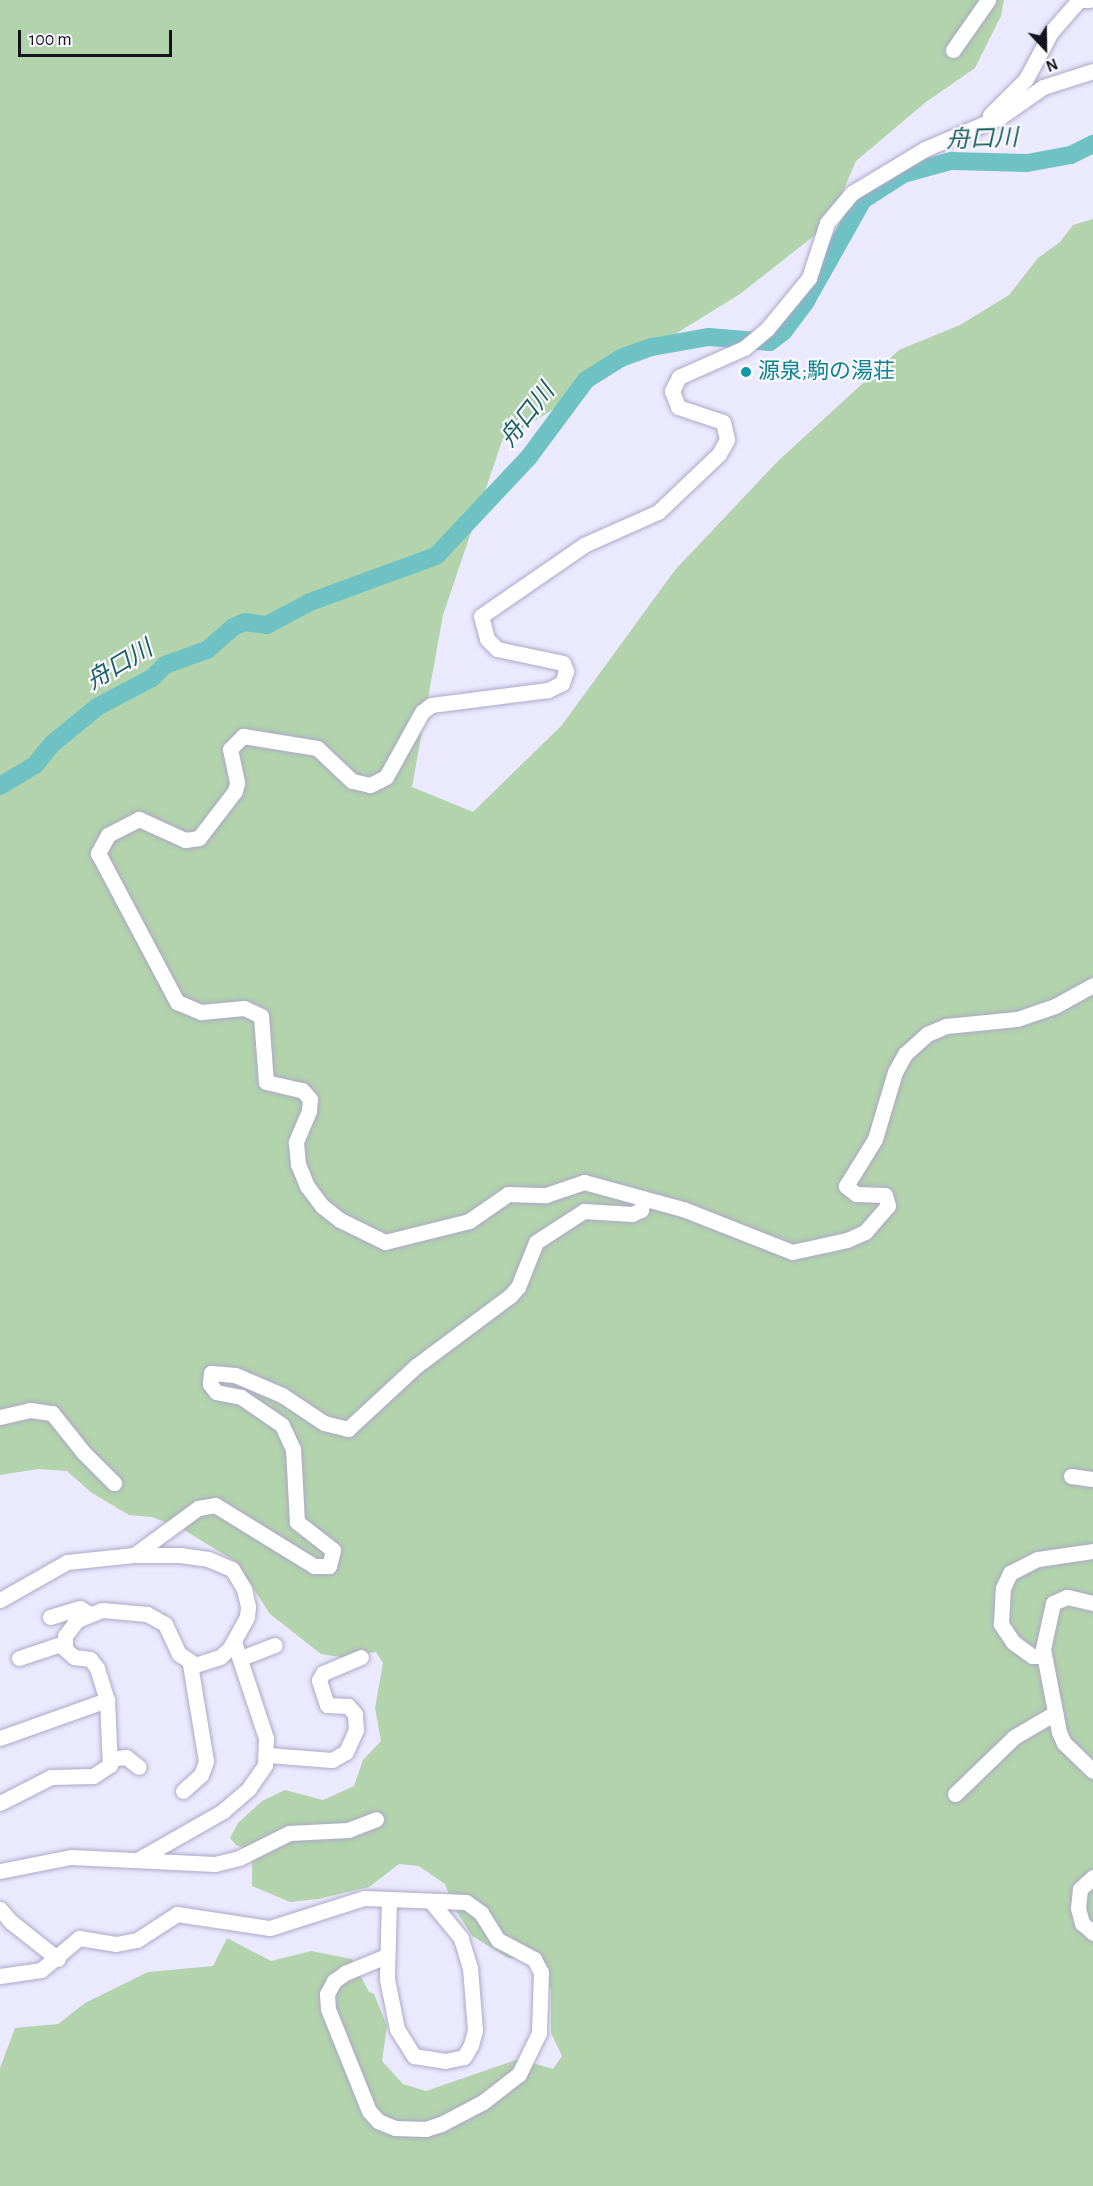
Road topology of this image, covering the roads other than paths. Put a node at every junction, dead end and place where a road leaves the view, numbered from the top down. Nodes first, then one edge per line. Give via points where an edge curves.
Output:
1 (988, 0) edge
2 (1083, 0) edge
3 (1089, 0) edge
4 (953, 50) dead end
5 (1093, 71) edge
6 (985, 123) junction
7 (1093, 985) edge
8 (643, 1199) junction
9 (0, 1417) edge
10 (1071, 1476) dead end
11 (1093, 1479) edge
12 (114, 1483) dead end
13 (1093, 1551) edge
14 (134, 1555) junction
15 (0, 1600) edge
16 (1093, 1603) edge
17 (88, 1613) junction
18 (50, 1617) dead end
19 (234, 1642) junction
20 (64, 1643) junction
21 (275, 1645) dead end
22 (1044, 1656) junction
23 (361, 1657) dead end
24 (19, 1658) dead end
25 (241, 1658) junction
26 (190, 1664) junction
27 (107, 1700) junction
28 (1055, 1713) junction
29 (0, 1738) edge
30 (268, 1755) junction
31 (111, 1759) junction
32 (139, 1767) dead end
33 (1093, 1771) edge
34 (183, 1791) dead end
35 (955, 1794) dead end
36 (0, 1803) edge
37 (376, 1819) dead end
38 (139, 1859) junction
39 (0, 1871) edge
40 (1093, 1877) edge
41 (389, 1900) junction
42 (432, 1903) junction
43 (0, 1910) edge
44 (1093, 1933) edge
45 (386, 1956) junction
46 (58, 1959) junction
47 (0, 1976) edge

1 - 4 street
2 - 3 street
2 - 6 street via 1051,32 1026,80
5 - 6 street via 1043,87
6 - 8 street via 925,149 852,193 827,223 809,278 767,328 744,348 679,377 672,391 678,406 723,422 727,440 719,454 658,512 584,545 484,612 481,625 492,645 507,653 563,663 566,671 562,683 548,690 431,705 419,717 386,777 370,785 352,781 317,748 243,736 230,749 235,791 199,838 185,840 139,819 108,836 98,852 177,1002 201,1012 244,1008 261,1016 266,1082 302,1090 310,1099 309,1112 296,1142 298,1164 307,1186 322,1206 351,1227 377,1240 396,1241 469,1221 508,1194 546,1195 584,1182
7 - 8 street via 1055,1006 1017,1018 946,1026 927,1034 905,1054 895,1072 874,1138 846,1181 849,1192 888,1196 883,1215 865,1232 827,1246 792,1252 683,1209
8 - 14 street via 644,1205 638,1212 584,1211 536,1242 518,1287 510,1296 424,1359 348,1429 324,1423 282,1395 235,1375 211,1373 210,1384 216,1392 251,1402 282,1425 293,1449 297,1522 333,1550 329,1566 314,1566 215,1505 198,1508
9 - 12 street via 30,1410 52,1413 89,1460
10 - 11 street
13 - 22 street via 1038,1559 1010,1573 1003,1588 1001,1624 1012,1642 1032,1656
14 - 15 street via 67,1562
14 - 19 street via 189,1556 232,1569 244,1589 248,1607
16 - 22 street via 1067,1597 1053,1603 1044,1636
17 - 18 street via 80,1608
17 - 20 street via 70,1626
17 - 26 street via 102,1610 147,1614 165,1624 180,1654
19 - 25 street
19 - 26 street via 220,1658
20 - 24 street
20 - 27 street via 74,1657 94,1662
21 - 25 street
22 - 28 street
23 - 30 street via 322,1673 319,1680 327,1705 348,1706 355,1714 356,1730 346,1752 332,1760
25 - 30 street
26 - 34 street via 206,1761 201,1775
27 - 29 street
27 - 31 street
28 - 33 street via 1064,1743
28 - 35 street via 1006,1743
30 - 38 street via 261,1774 237,1800 197,1829
31 - 32 street via 126,1757
31 - 36 street via 100,1775 61,1774
37 - 38 street via 348,1830 289,1833 239,1858 215,1864
38 - 39 street via 63,1857
40 - 44 street via 1080,1888 1078,1908 1082,1923
41 - 42 street
41 - 45 street
41 - 46 street via 354,1900 270,1928 252,1929 177,1914 127,1943 79,1938
42 - 45 street via 455,1929 469,1958 475,2030 464,2057 432,2060 409,2051 394,2020
42 - 45 street via 455,1901 474,1906 498,1940 526,1953 538,1965 542,1980 539,2032 519,2074 483,2102 441,2124 426,2129 395,2128 378,2121 369,2111 332,2018 327,1994 334,1980
43 - 46 street
46 - 47 street via 41,1970

